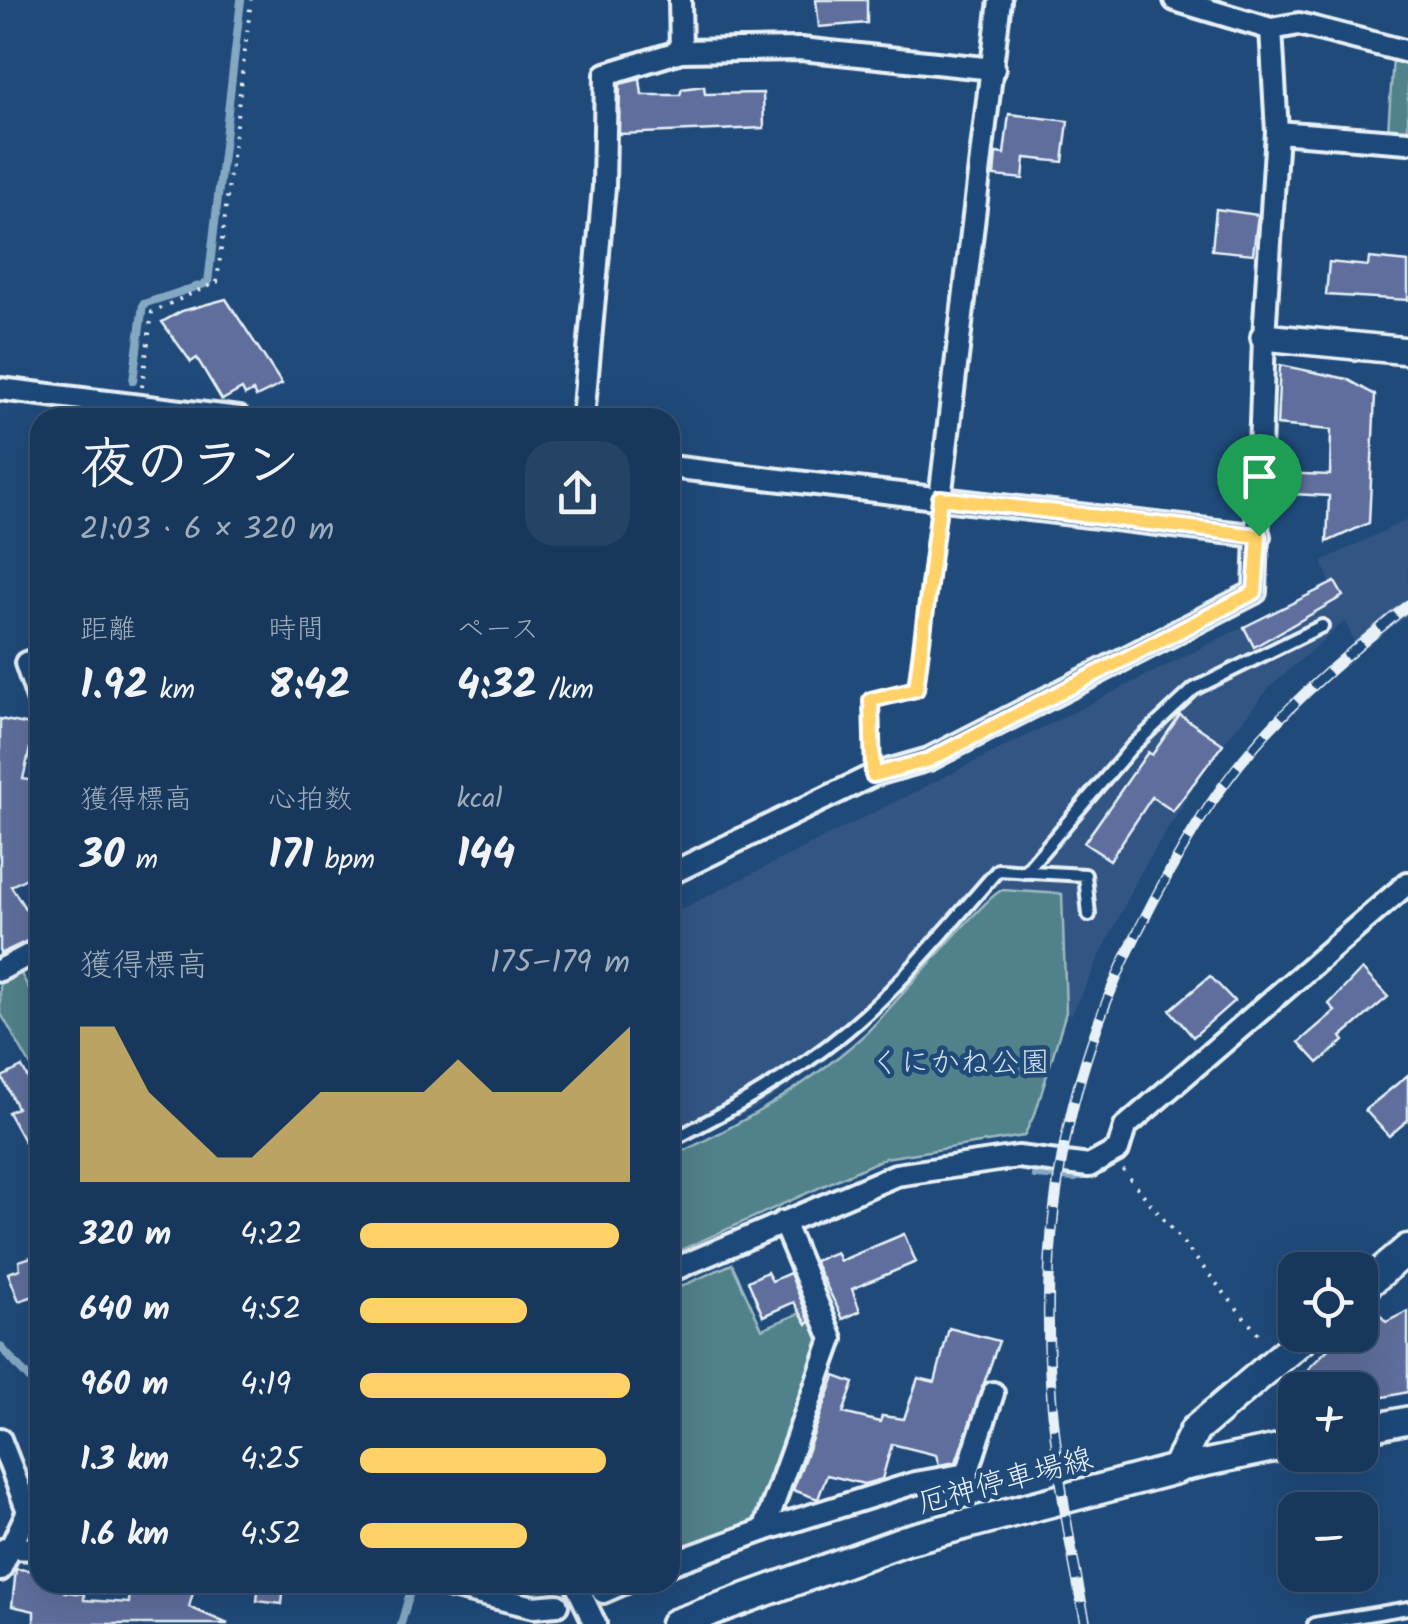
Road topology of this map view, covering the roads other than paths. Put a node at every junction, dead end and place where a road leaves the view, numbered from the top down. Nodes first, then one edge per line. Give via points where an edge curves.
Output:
1 (680, 0) edge
2 (1000, 0) edge
3 (1176, 0) edge
4 (1271, 30) junction
5 (680, 51) junction
6 (1408, 52) edge
7 (994, 69) junction
8 (1277, 132) junction
9 (1408, 142) edge
10 (1264, 336) junction
11 (1408, 351) edge
12 (0, 389) edge
13 (115, 408) edge
14 (584, 408) edge
15 (680, 468) edge
16 (940, 498) junction
17 (1259, 536) junction
18 (1322, 626) dead end
19 (680, 869) edge
20 (1025, 872) junction
21 (1408, 883) edge
22 (1089, 914) dead end
23 (30, 954) edge
24 (0, 970) edge
25 (680, 1136) edge
26 (783, 1222) junction
27 (1408, 1249) edge
28 (680, 1267) edge
29 (1378, 1275) edge
30 (1287, 1352) edge
31 (993, 1393) dead end
32 (1408, 1420) edge
33 (1378, 1426) edge
34 (0, 1439) edge
35 (1278, 1448) edge
36 (1176, 1469) junction
37 (30, 1508) edge
38 (28, 1511) junction
39 (764, 1530) junction
40 (30, 1549) edge
41 (4, 1550) edge
42 (680, 1560) edge
43 (0, 1570) edge
44 (478, 1593) edge
45 (580, 1593) edge
46 (557, 1606) dead end
47 (1408, 1608) edge
48 (595, 1624) edge
49 (675, 1624) edge
50 (1314, 1624) edge

1 - 5 street
2 - 7 street
3 - 4 street
4 - 6 street via 1299,24
4 - 8 street
5 - 7 street via 801,49
5 - 14 street via 606,74 604,186
7 - 16 street
8 - 9 street
8 - 10 street
10 - 11 street
10 - 17 street
12 - 13 street
15 - 16 street
16 - 17 street
17 - 19 street via 1255,592 929,760 873,775
18 - 20 lane via 1194,689 1132,747
20 - 22 lane via 1085,875
20 - 25 lane via 998,870 879,1002 826,1047
21 - 26 street via 1124,1127 1118,1150 1089,1166 1018,1157 896,1175
23 - 24 street
26 - 28 street
26 - 39 street via 832,1339
27 - 29 main road
30 - 36 main road via 1195,1430
31 - 39 street via 967,1474
32 - 33 street
34 - 38 street
35 - 36 street
36 - 49 main road, 厄神停車場線 via 906,1540
37 - 38 street
38 - 41 street
39 - 42 street
40 - 41 street
41 - 43 street
44 - 46 street
45 - 48 street
47 - 50 lane

